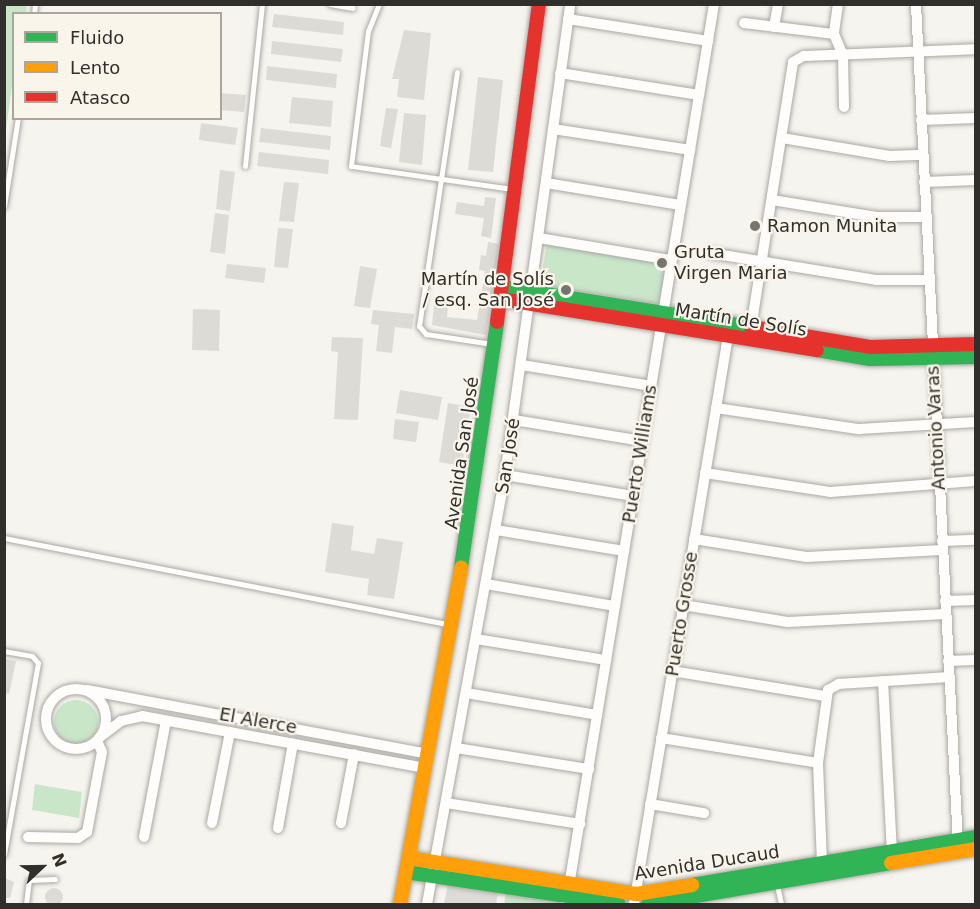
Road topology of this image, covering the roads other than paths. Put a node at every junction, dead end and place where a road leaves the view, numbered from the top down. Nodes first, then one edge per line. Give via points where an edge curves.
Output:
1 (262, 4) edge
2 (330, 4) edge
3 (379, 4) edge
4 (539, 4) edge
5 (570, 4) edge
6 (714, 4) edge
7 (778, 4) edge
8 (838, 4) edge
9 (916, 4) edge
10 (353, 8) dead end
11 (568, 19) junction
12 (744, 23) dead end
13 (774, 27) junction
14 (834, 34) junction
15 (708, 41) junction
16 (975, 49) edge
17 (919, 52) junction
18 (843, 55) junction
19 (457, 72) dead end
20 (560, 73) junction
21 (699, 95) junction
22 (844, 107) dead end
23 (975, 118) edge
24 (18, 120) edge
25 (921, 120) junction
26 (553, 129) junction
27 (782, 138) junction
28 (690, 150) junction
29 (923, 155) junction
30 (245, 166) dead end
31 (441, 179) junction
32 (975, 180) edge
33 (924, 182) junction
34 (546, 183) junction
35 (515, 189) junction
36 (6, 192) edge
37 (772, 200) junction
38 (4, 206) edge
39 (681, 206) junction
40 (926, 218) junction
41 (539, 238) junction
42 (710, 253) dead end
43 (671, 260) junction
44 (763, 262) junction
45 (928, 280) junction
46 (502, 293) junction
47 (531, 298) junction
48 (662, 319) junction
49 (751, 328) junction
50 (729, 330) junction
51 (496, 344) junction
52 (975, 344) edge
53 (932, 353) junction
54 (975, 357) edge
55 (522, 365) junction
56 (651, 386) junction
57 (716, 408) junction
58 (514, 420) junction
59 (975, 422) edge
60 (935, 425) junction
61 (642, 441) junction
62 (705, 473) junction
63 (505, 475) junction
64 (975, 481) edge
65 (939, 485) junction
66 (633, 496) junction
67 (496, 530) junction
68 (4, 538) edge
69 (694, 538) junction
70 (975, 540) edge
71 (942, 545) junction
72 (624, 551) junction
73 (486, 584) junction
74 (975, 600) edge
75 (945, 601) junction
76 (683, 605) junction
77 (615, 606) junction
78 (945, 614) junction
79 (452, 625) junction
80 (476, 639) junction
81 (4, 651) edge
82 (606, 660) junction
83 (975, 660) edge
84 (948, 661) junction
85 (672, 671) junction
86 (949, 678) junction
87 (883, 681) junction
88 (87, 690) junction
89 (466, 693) junction
90 (825, 696) junction
91 (597, 715) junction
92 (166, 721) junction
93 (230, 732) junction
94 (661, 738) junction
95 (99, 739) junction
96 (293, 743) junction
97 (456, 748) junction
98 (354, 754) junction
99 (427, 761) junction
100 (818, 763) junction
101 (589, 769) junction
102 (446, 802) junction
103 (650, 804) junction
104 (704, 813) dead end
105 (212, 823) dead end
106 (341, 823) dead end
107 (580, 824) junction
108 (278, 828) dead end
109 (28, 837) dead end
110 (144, 837) dead end
111 (975, 837) edge
112 (958, 846) junction
113 (975, 849) edge
114 (892, 851) junction
115 (4, 854) edge
116 (822, 863) junction
117 (407, 865) junction
118 (433, 869) junction
119 (55, 879) dead end
120 (777, 883) junction
121 (568, 895) edge
122 (635, 899) edge
123 (612, 901) edge
124 (26, 904) edge
125 (400, 904) edge
126 (427, 904) edge
127 (648, 904) edge
128 (781, 904) edge

1 - 30 lane
2 - 10 lane
3 - 31 lane via 368,31 351,166
4 - 35 street, Avenida San José
5 - 11 street, San José
6 - 15 street, Puerto Williams
7 - 13 street
8 - 14 street
9 - 17 street, Antonio Varas
11 - 15 street
11 - 20 street, San José
12 - 13 street
13 - 14 street
14 - 18 street
15 - 21 street, Puerto Williams
16 - 17 street
17 - 18 street
17 - 25 street, Antonio Varas
18 - 22 street
18 - 27 street via 804,56 793,62
19 - 31 lane
20 - 21 street
20 - 26 street, San José
21 - 28 street, Puerto Williams
23 - 25 street
24 - 36 lane
25 - 29 street, Antonio Varas
26 - 28 street
26 - 34 street, San José
27 - 29 street via 890,156
27 - 37 street
28 - 39 street, Puerto Williams
29 - 33 street, Antonio Varas
31 - 35 lane
31 - 51 lane via 419,326 426,334
32 - 33 street
33 - 40 street, Antonio Varas
34 - 39 street
34 - 41 street, San José
35 - 46 street, Avenida San José
36 - 38 lane
37 - 40 street via 877,217
37 - 44 street
39 - 43 street, Puerto Williams
40 - 45 street, Antonio Varas
41 - 43 street
41 - 47 street, San José
42 - 44 street
43 - 48 street, Puerto Williams
44 - 45 street via 876,280
44 - 49 street
45 - 53 street, Antonio Varas
46 - 47 street, Martín de Solís
46 - 51 street, Avenida San José
47 - 48 street, Martín de Solís
47 - 55 street, San José
48 - 50 street, Martín de Solís
48 - 56 street, Puerto Williams
49 - 50 street, Martín de Solís
49 - 53 street, Martín de Solís
50 - 53 street, Martín de Solís via 870,359
50 - 57 street, Puerto Grosse
51 - 79 street, Avenida San José
52 - 53 street, Martín de Solís
53 - 54 street, Martín de Solís
53 - 60 street, Antonio Varas
55 - 56 street
55 - 58 street, San José
56 - 61 street, Puerto Williams
57 - 60 street via 859,429
57 - 62 street, Puerto Grosse
58 - 61 street
58 - 63 street, San José
59 - 60 street
60 - 65 street, Antonio Varas
61 - 66 street, Puerto Williams
62 - 65 street via 830,492
62 - 69 street, Puerto Grosse
63 - 66 street
63 - 67 street, San José
64 - 65 street
65 - 71 street, Antonio Varas
66 - 72 street, Puerto Williams
67 - 72 street
67 - 73 street, San José
68 - 79 lane
69 - 71 street via 807,557
69 - 76 street, Puerto Grosse
70 - 71 street
71 - 75 street, Antonio Varas
72 - 77 street, Puerto Williams
73 - 77 street
73 - 80 street, San José
74 - 75 street
75 - 78 street, Antonio Varas
76 - 78 street via 788,622
76 - 85 street, Puerto Grosse
77 - 82 street, Puerto Williams
78 - 84 street, Antonio Varas
79 - 99 street, Avenida San José
80 - 82 street
80 - 89 street, San José
81 - 115 lane via 32,656 38,663
82 - 91 street, Puerto Williams
83 - 84 street
84 - 86 street, Antonio Varas
85 - 90 street
85 - 94 street, Puerto Grosse
86 - 87 street
86 - 112 street, Antonio Varas
87 - 90 street via 836,684
87 - 114 street
88 - 95 street via 105,711
88 - 95 street, El Alerce via 58,694 46,710 47,730 69,749
88 - 99 street, El Alerce
89 - 91 street
89 - 97 street, San José
90 - 100 street
91 - 101 street, Puerto Williams
92 - 93 street, El Alerce
92 - 95 street, El Alerce via 131,717
92 - 110 street
93 - 96 street, El Alerce
93 - 105 street
94 - 100 street
94 - 103 street, Puerto Grosse
95 - 109 street via 102,752 87,832 78,838
96 - 98 street, El Alerce
96 - 108 street
97 - 101 street
97 - 102 street, San José
98 - 99 street, El Alerce
98 - 106 street
99 - 117 street, Avenida San José
100 - 116 street
101 - 107 street, Puerto Williams
102 - 107 street
102 - 118 street, San José
103 - 104 street
103 - 122 street, Puerto Grosse
107 - 121 street, Puerto Williams
111 - 112 street, Avenida Ducaud
112 - 113 street, Avenida Ducaud
112 - 114 street, Avenida Ducaud
112 - 120 street, Avenida Ducaud
114 - 116 street, Avenida Ducaud
116 - 122 street, Avenida Ducaud
117 - 118 street, Avenida Ducaud
117 - 125 street, Avenida San José
118 - 121 street, Avenida Ducaud
118 - 126 street, San José
119 - 124 lane via 29,880
120 - 127 street, Avenida Ducaud
120 - 128 lane
121 - 123 street, Avenida Ducaud
122 - 123 street, Avenida Ducaud

